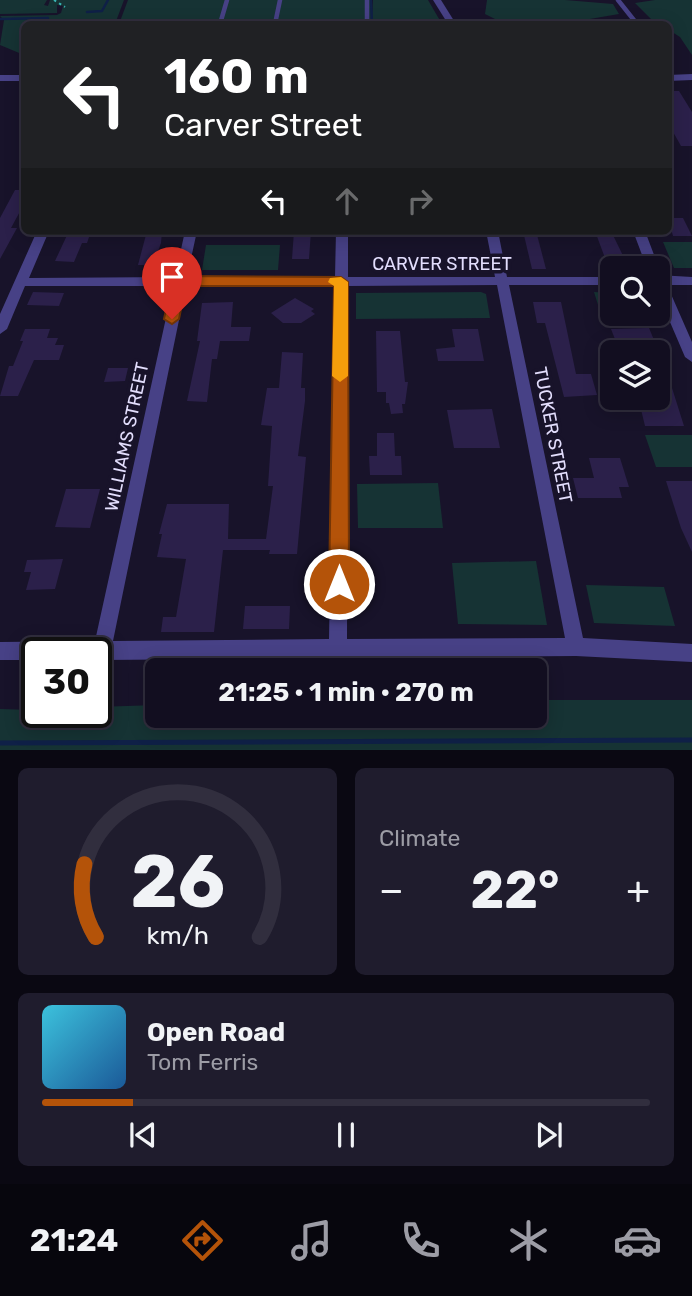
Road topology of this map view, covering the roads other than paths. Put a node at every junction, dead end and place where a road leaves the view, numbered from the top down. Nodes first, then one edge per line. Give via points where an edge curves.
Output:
1 (227, 0) edge
2 (280, 0) edge
3 (367, 0) edge
4 (437, 0) edge
5 (618, 0) edge
6 (221, 21) edge
7 (276, 21) edge
8 (367, 21) edge
9 (450, 21) edge
10 (634, 21) edge
11 (0, 78) edge
12 (21, 78) edge
13 (672, 78) edge
14 (692, 78) edge
15 (41, 235) edge
16 (190, 235) edge
17 (342, 235) edge
18 (493, 235) edge
19 (641, 235) edge
20 (648, 256) edge
21 (180, 281) junction
22 (502, 281) junction
23 (600, 281) edge
24 (670, 281) edge
25 (692, 281) edge
26 (20, 282) junction
27 (341, 282) junction
28 (670, 308) edge
29 (0, 328) edge
30 (692, 357) edge
31 (105, 637) edge
32 (576, 647) junction
33 (338, 650) junction
34 (0, 651) edge
35 (21, 651) edge
36 (112, 651) edge
37 (692, 653) edge

1 - 6 lane
2 - 7 lane
3 - 8 lane
4 - 9 street
5 - 10 lane
11 - 12 street
13 - 14 street
15 - 26 street
16 - 21 street, WILLIAMS STREET
17 - 27 street
18 - 22 street, TUCKER STREET
19 - 20 street
21 - 26 street, CARVER STREET
21 - 27 street, CARVER STREET
21 - 31 street, WILLIAMS STREET
22 - 23 street, CARVER STREET
22 - 27 street, CARVER STREET
22 - 32 street, TUCKER STREET
24 - 25 street
26 - 29 street
27 - 33 street
28 - 30 street
32 - 33 street
32 - 37 street
33 - 36 street
34 - 35 street

